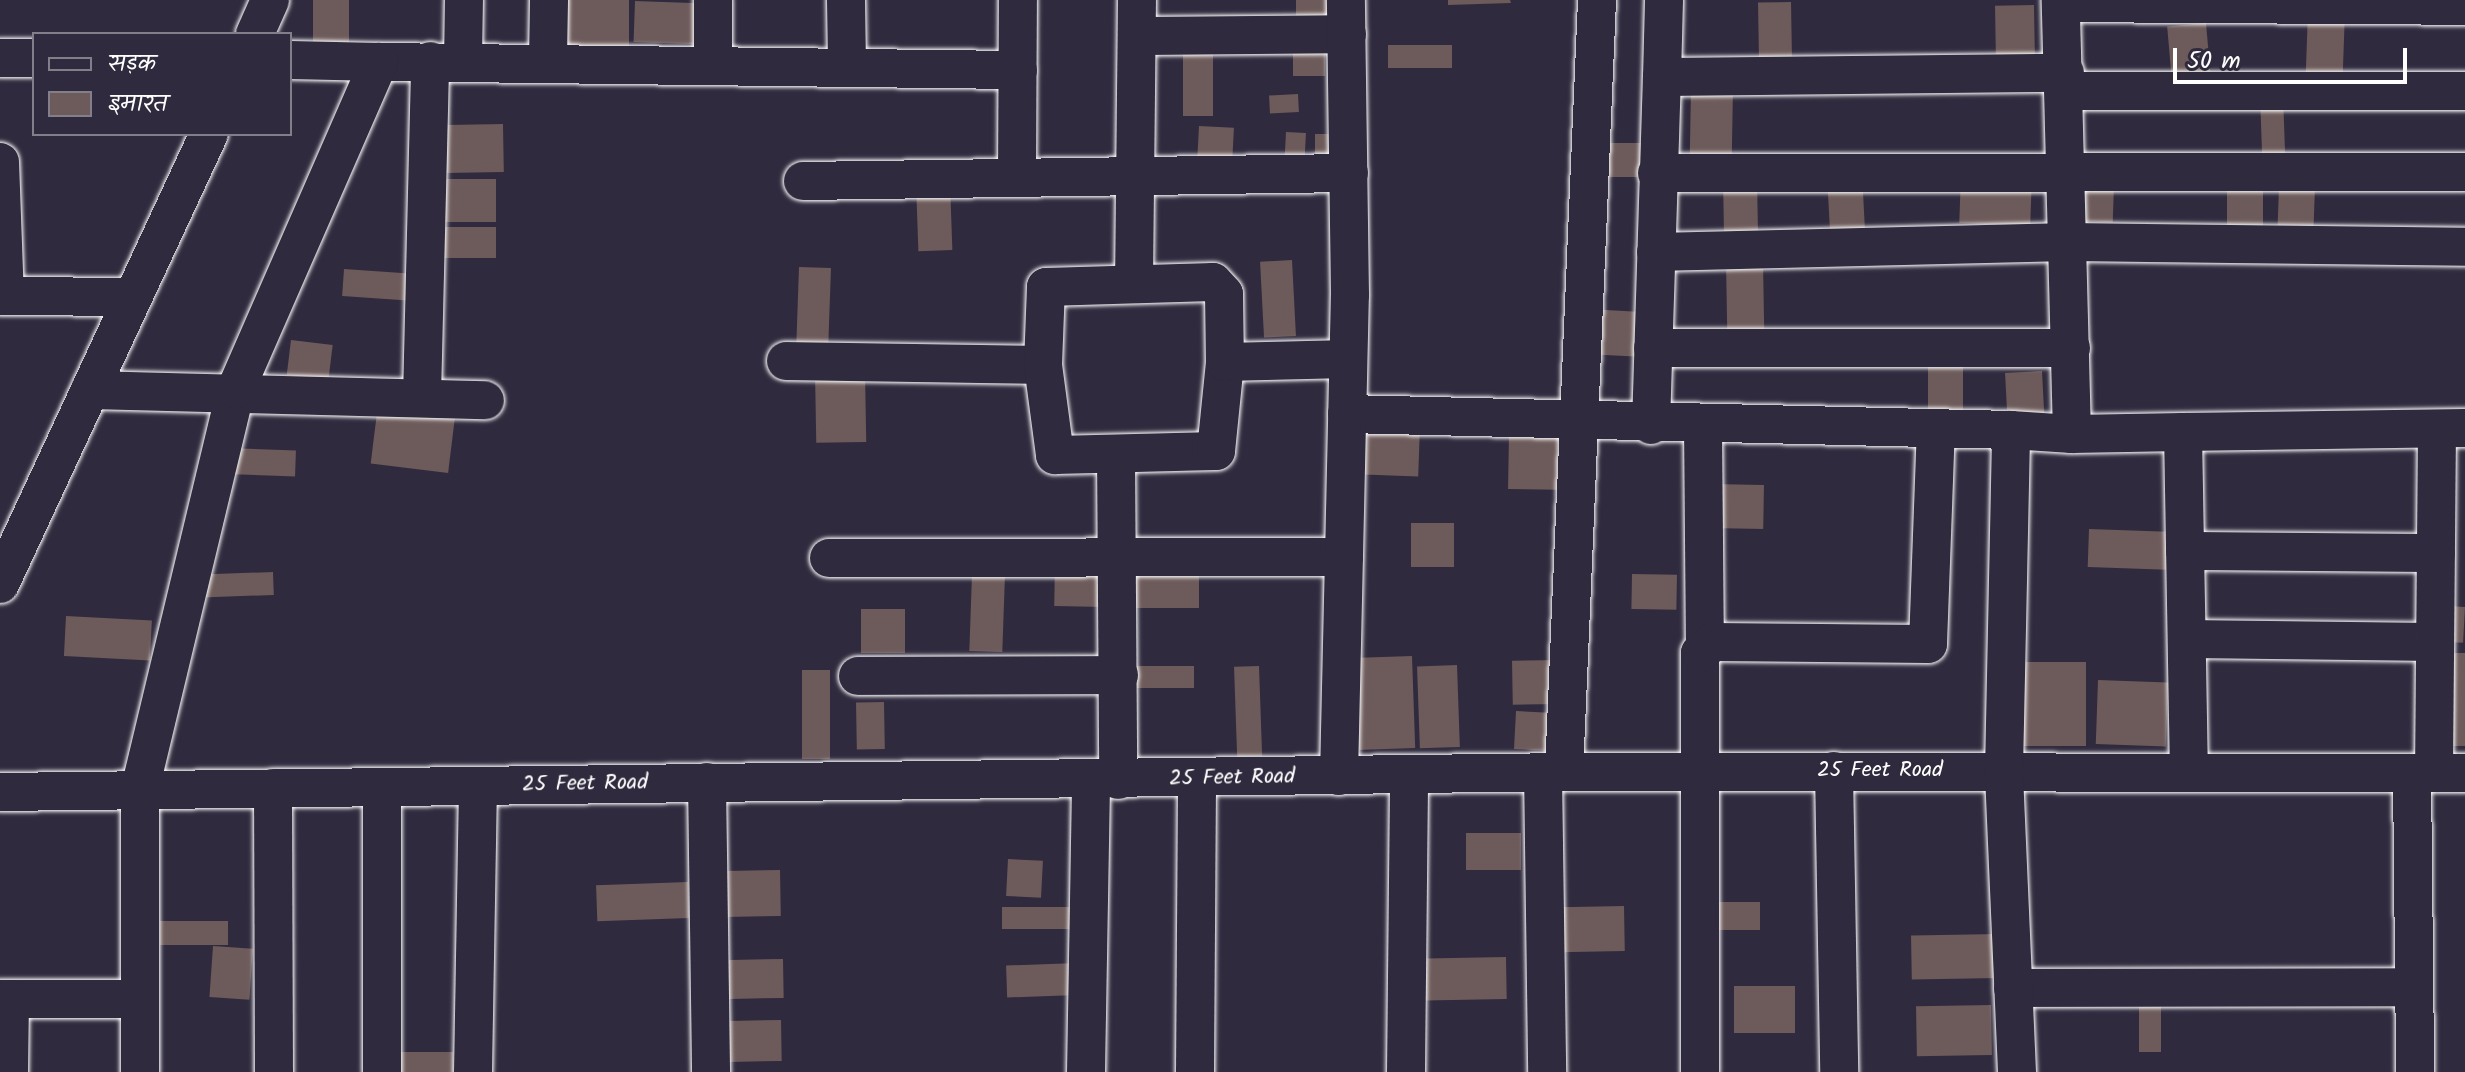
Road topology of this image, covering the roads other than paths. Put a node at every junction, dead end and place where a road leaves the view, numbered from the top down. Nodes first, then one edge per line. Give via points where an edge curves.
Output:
1 (270, 0) edge
2 (464, 0) edge
3 (549, 0) edge
4 (713, 0) edge
5 (846, 0) edge
6 (1018, 0) edge
7 (1597, 0) edge
8 (1664, 0) edge
9 (2061, 2) edge
10 (2465, 6) edge
11 (1347, 17) edge
12 (1137, 18) edge
13 (256, 32) edge
14 (0, 58) edge
15 (32, 58) edge
16 (548, 59) junction
17 (292, 60) edge
18 (446, 61) junction
19 (379, 62) junction
20 (713, 66) junction
21 (847, 66) junction
22 (1018, 70) junction
23 (1662, 77) junction
24 (2065, 82) junction
25 (2465, 91) edge
26 (208, 136) edge
27 (0, 162) edge
28 (2068, 172) junction
29 (2465, 172) edge
30 (1349, 173) junction
31 (1657, 173) junction
32 (1135, 175) junction
33 (1017, 176) junction
34 (803, 181) dead end
35 (2069, 242) junction
36 (2465, 247) edge
37 (1656, 252) junction
38 (1134, 284) junction
39 (2, 296) edge
40 (133, 297) junction
41 (1653, 348) junction
42 (2071, 348) junction
43 (1348, 359) junction
44 (786, 361) dead end
45 (1225, 362) junction
46 (1043, 365) junction
47 (236, 389) junction
48 (90, 390) junction
49 (422, 397) junction
50 (485, 400) dead end
51 (1347, 414) junction
52 (1582, 424) junction
53 (1651, 425) junction
54 (1703, 426) junction
55 (2451, 428) edge
56 (1936, 429) junction
57 (2011, 430) junction
58 (2183, 432) junction
59 (2072, 434) junction
60 (1116, 454) junction
61 (15, 520) edge
62 (2185, 551) junction
63 (2436, 553) junction
64 (1117, 557) junction
65 (1344, 557) junction
66 (829, 558) dead end
67 (0, 584) edge
68 (2187, 639) junction
69 (2435, 642) junction
70 (1705, 644) junction
71 (1119, 675) junction
72 (858, 676) dead end
73 (1699, 771) junction
74 (1834, 771) junction
75 (2004, 771) junction
76 (2189, 771) junction
77 (1554, 772) junction
78 (2437, 773) edge
79 (1409, 775) junction
80 (1339, 776) junction
81 (1197, 779) junction
82 (1105, 780) junction
83 (707, 782) junction
84 (478, 786) junction
85 (382, 787) junction
86 (273, 788) junction
87 (140, 789) junction
88 (0, 792) edge
89 (2414, 987) junction
90 (2013, 988) junction
91 (5, 999) edge
92 (140, 999) junction
93 (9, 1072) edge
94 (140, 1072) edge
95 (274, 1072) edge
96 (382, 1072) edge
97 (473, 1072) edge
98 (711, 1072) edge
99 (1086, 1072) edge
100 (1195, 1072) edge
101 (1406, 1072) edge
102 (1547, 1072) edge
103 (1700, 1072) edge
104 (1839, 1072) edge
105 (2017, 1072) edge
106 (2415, 1072) edge

1 - 13 street
2 - 18 street
3 - 16 street
4 - 20 street
5 - 21 street
6 - 22 street
7 - 52 street
8 - 23 street
9 - 10 street
9 - 24 street
11 - 12 street
11 - 30 street
12 - 32 street
14 - 15 street
16 - 18 street
16 - 20 street
17 - 19 street
18 - 19 street
18 - 49 street
19 - 47 street
20 - 21 street
21 - 22 street
22 - 33 street
23 - 24 street
23 - 31 street
24 - 25 street
24 - 28 street
26 - 40 street
27 - 39 street
28 - 29 street
28 - 31 street
28 - 35 street
30 - 32 street
30 - 43 street
31 - 37 street
32 - 33 street
32 - 38 street
33 - 34 street
35 - 36 street
35 - 37 street
35 - 42 street
37 - 41 street
38 - 45 street via 1220,287
38 - 46 street via 1046,287
39 - 40 street
40 - 48 street
41 - 42 street
41 - 53 street
42 - 59 street
43 - 45 street
43 - 51 street
44 - 46 street
45 - 60 street via 1216,451
46 - 60 street via 1051,452
47 - 48 street
47 - 49 street
47 - 87 street
48 - 61 street
49 - 50 street
51 - 52 street
51 - 65 street
52 - 53 street
52 - 77 street
53 - 54 street
54 - 56 street
54 - 70 street
55 - 58 street
55 - 63 street
56 - 57 street
56 - 70 street via 1928,644
57 - 59 street
57 - 75 street
58 - 59 street
58 - 62 street
60 - 64 street
61 - 67 street
62 - 63 street
62 - 68 street
63 - 69 street
64 - 65 street
64 - 66 street
64 - 71 street
65 - 80 street
68 - 69 street
68 - 76 street
69 - 78 street
70 - 73 street
71 - 72 street
71 - 82 street
73 - 74 street, 25 Feet Road
73 - 77 street, 25 Feet Road
73 - 103 street
74 - 75 street, 25 Feet Road
74 - 104 street
75 - 76 street, 25 Feet Road
75 - 90 street
76 - 78 street, 25 Feet Road
77 - 79 street, 25 Feet Road
77 - 102 street
78 - 89 street
79 - 80 street, 25 Feet Road
79 - 101 street
80 - 81 street, 25 Feet Road
81 - 82 street, 25 Feet Road
81 - 100 street
82 - 83 street, 25 Feet Road
82 - 99 street
83 - 84 street, 25 Feet Road
83 - 98 street
84 - 85 street, 25 Feet Road
84 - 97 street
85 - 86 street, 25 Feet Road
85 - 96 street
86 - 87 street, 25 Feet Road
86 - 95 street
87 - 88 street, 25 Feet Road
87 - 92 street
89 - 90 street
89 - 106 street
90 - 105 street
91 - 92 street
91 - 93 street
92 - 94 street

